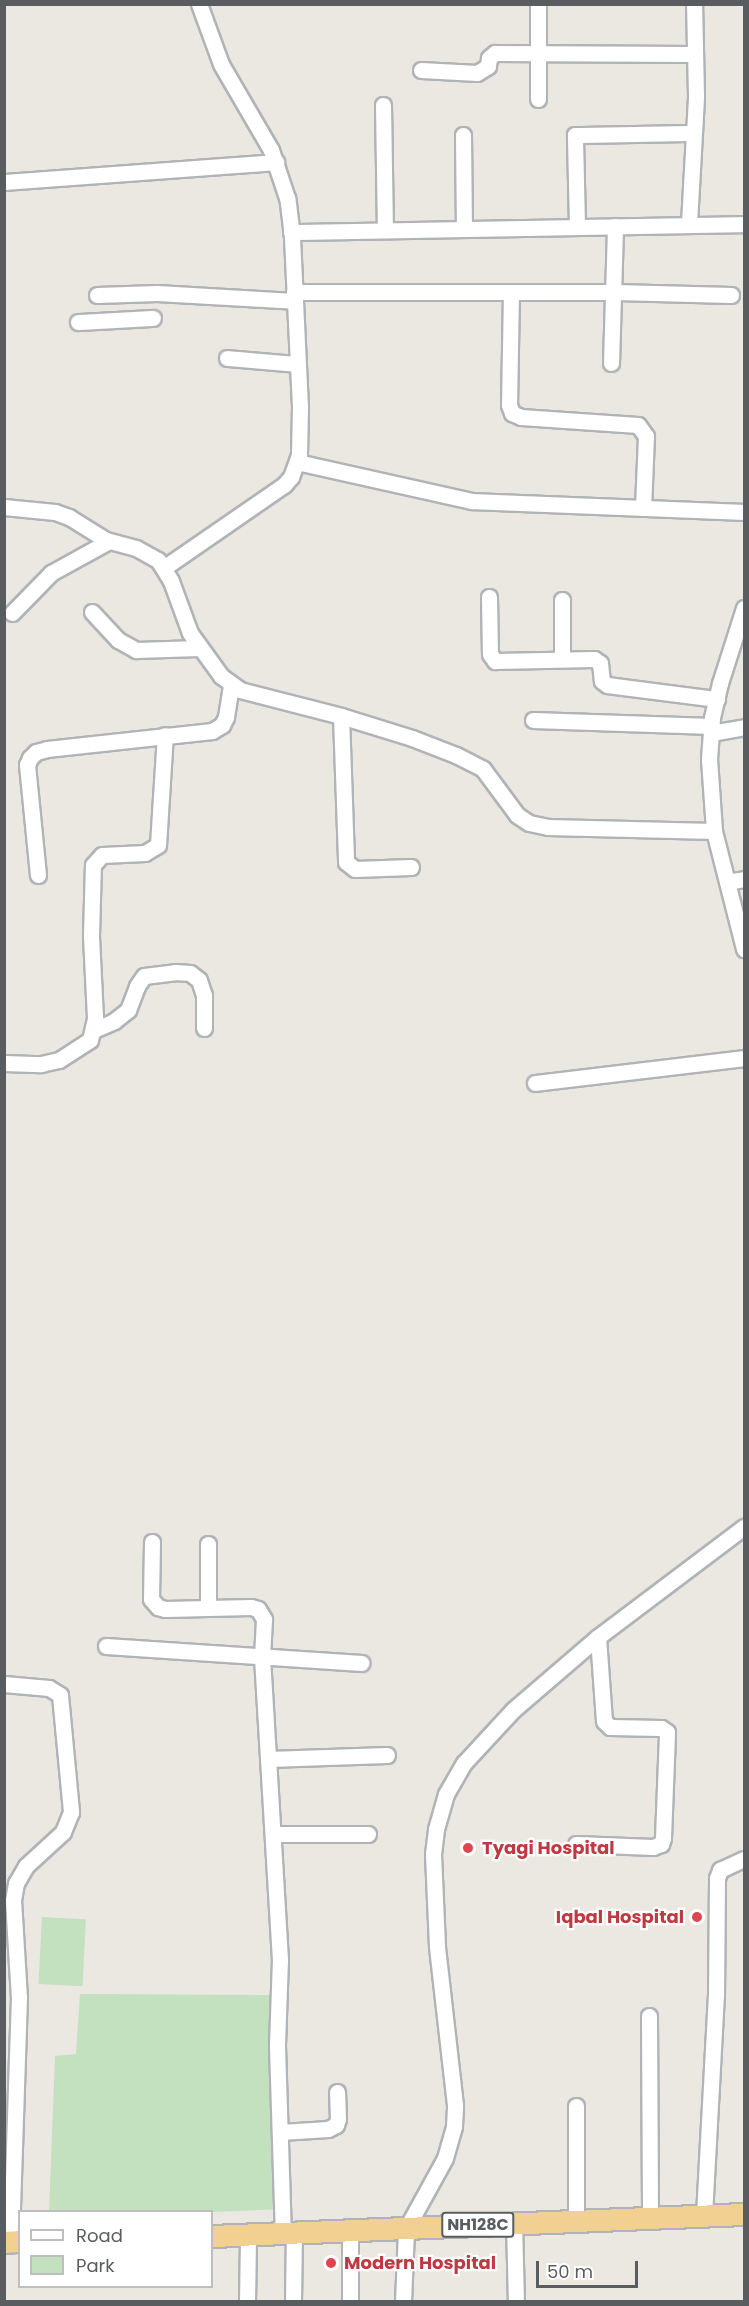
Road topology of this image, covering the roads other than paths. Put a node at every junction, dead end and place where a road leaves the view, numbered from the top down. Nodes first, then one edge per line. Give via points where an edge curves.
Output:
1 (199, 4) edge
2 (538, 4) edge
3 (694, 4) edge
4 (538, 54) junction
5 (694, 54) junction
6 (421, 69) dead end
7 (538, 99) dead end
8 (383, 105) dead end
9 (694, 133) junction
10 (463, 135) dead end
11 (276, 162) junction
12 (4, 182) edge
13 (689, 223) junction
14 (744, 224) edge
15 (577, 226) junction
16 (615, 226) junction
17 (464, 228) junction
18 (385, 229) junction
19 (291, 232) junction
20 (511, 292) junction
21 (615, 292) junction
22 (135, 294) junction
23 (98, 295) dead end
24 (731, 295) dead end
25 (294, 297) junction
26 (153, 318) dead end
27 (133, 319) junction
28 (78, 322) dead end
29 (227, 358) dead end
30 (611, 363) dead end
31 (297, 364) junction
32 (297, 462) junction
33 (4, 507) edge
34 (643, 508) junction
35 (744, 512) edge
36 (109, 541) junction
37 (165, 567) junction
38 (489, 597) dead end
39 (562, 600) dead end
40 (744, 608) edge
41 (92, 612) dead end
42 (12, 613) dead end
43 (740, 639) edge
44 (199, 648) junction
45 (562, 659) junction
46 (231, 685) junction
47 (717, 699) junction
48 (341, 716) junction
49 (533, 720) dead end
50 (744, 727) edge
51 (712, 729) junction
52 (165, 735) junction
53 (714, 831) junction
54 (411, 867) dead end
55 (38, 875) dead end
56 (744, 879) edge
57 (727, 882) junction
58 (744, 949) edge
59 (204, 1028) dead end
60 (94, 1030) junction
61 (744, 1058) edge
62 (4, 1063) edge
63 (535, 1083) dead end
64 (744, 1527) edge
65 (152, 1542) dead end
66 (208, 1544) dead end
67 (208, 1608) junction
68 (598, 1637) junction
69 (106, 1646) dead end
70 (262, 1657) junction
71 (361, 1663) dead end
72 (4, 1684) edge
73 (387, 1755) dead end
74 (268, 1759) junction
75 (274, 1834) junction
76 (368, 1834) dead end
77 (576, 1844) dead end
78 (744, 1859) edge
79 (649, 2016) dead end
80 (337, 2092) dead end
81 (576, 2106) dead end
82 (281, 2132) junction
83 (744, 2214) edge
84 (704, 2215) junction
85 (650, 2217) junction
86 (576, 2220) junction
87 (514, 2222) junction
88 (406, 2229) junction
89 (350, 2230) junction
90 (289, 2233) junction
91 (248, 2235) junction
92 (213, 2236) edge
93 (12, 2242) edge
94 (247, 2301) edge
95 (293, 2301) edge
96 (350, 2301) edge
97 (403, 2301) edge
98 (516, 2301) edge

1 - 11 street via 221,64
2 - 4 street
3 - 5 street
4 - 5 street
4 - 6 street via 495,53 488,66 477,73
4 - 7 street
5 - 9 street
8 - 18 street
9 - 13 street
9 - 15 street via 575,135
10 - 17 street
11 - 12 street
11 - 19 street via 287,198
13 - 14 street
13 - 16 street
15 - 16 street
15 - 17 street
16 - 21 street
17 - 18 street
18 - 19 street
19 - 25 street
20 - 21 street
20 - 25 street
20 - 34 street via 512,413 521,417 638,425 646,436
21 - 24 street
21 - 30 street
22 - 23 street
22 - 25 street
22 - 27 street
25 - 31 street
26 - 27 street
27 - 28 street
29 - 31 street
31 - 32 street
32 - 34 street via 472,501
32 - 37 street via 284,485
33 - 36 street via 55,512
34 - 35 street
36 - 37 street via 150,554
36 - 42 street via 51,573
37 - 44 street
38 - 45 street via 492,658 500,662
39 - 45 street
40 - 43 street
41 - 44 street via 118,640 136,650
43 - 47 street
44 - 46 street
45 - 47 street via 597,660 602,681 610,686
46 - 48 street via 249,694
46 - 52 street via 226,717 217,729
47 - 51 street
48 - 53 street via 412,738 475,764 490,776 517,815 536,825
48 - 54 street via 346,862 355,869
49 - 51 street
50 - 51 street
51 - 53 street via 709,759
52 - 55 street via 47,749 30,758 27,765
52 - 60 street via 158,845 146,853 102,855 93,865
53 - 57 street
56 - 57 street
57 - 58 street
59 - 60 street via 204,995 199,980 175,972 144,976 128,1010
60 - 62 street via 81,1048 59,1060 41,1064
61 - 63 street
64 - 68 street
65 - 67 street via 153,1604 165,1609
66 - 67 street
67 - 70 street via 258,1609 264,1619
68 - 77 street via 604,1721 610,1726 661,1728 667,1732 663,1838 661,1844 653,1847
68 - 88 street via 485,1737 464,1763 441,1808 433,1854 435,1910 454,2126 446,2158
69 - 70 street
70 - 71 street
70 - 74 street
72 - 93 street via 49,1688 60,1695 71,1812 63,1832 26,1866 16,1883 13,1900 19,1996
73 - 74 street
74 - 75 street
75 - 76 street
75 - 82 street via 280,1959 277,2046
78 - 84 street via 720,1870 717,1878 716,1995
79 - 85 street
80 - 82 street via 336,2125
81 - 86 street
82 - 90 street
83 - 84 highway, NH128C
84 - 85 highway, NH128C
85 - 86 highway, NH128C
86 - 87 highway, NH128C
87 - 88 highway, NH128C
87 - 98 street
88 - 89 highway, NH128C
88 - 97 street
89 - 90 highway, NH128C
89 - 96 street
90 - 91 highway, NH128C
90 - 95 street
91 - 92 highway, NH128C
91 - 94 street

